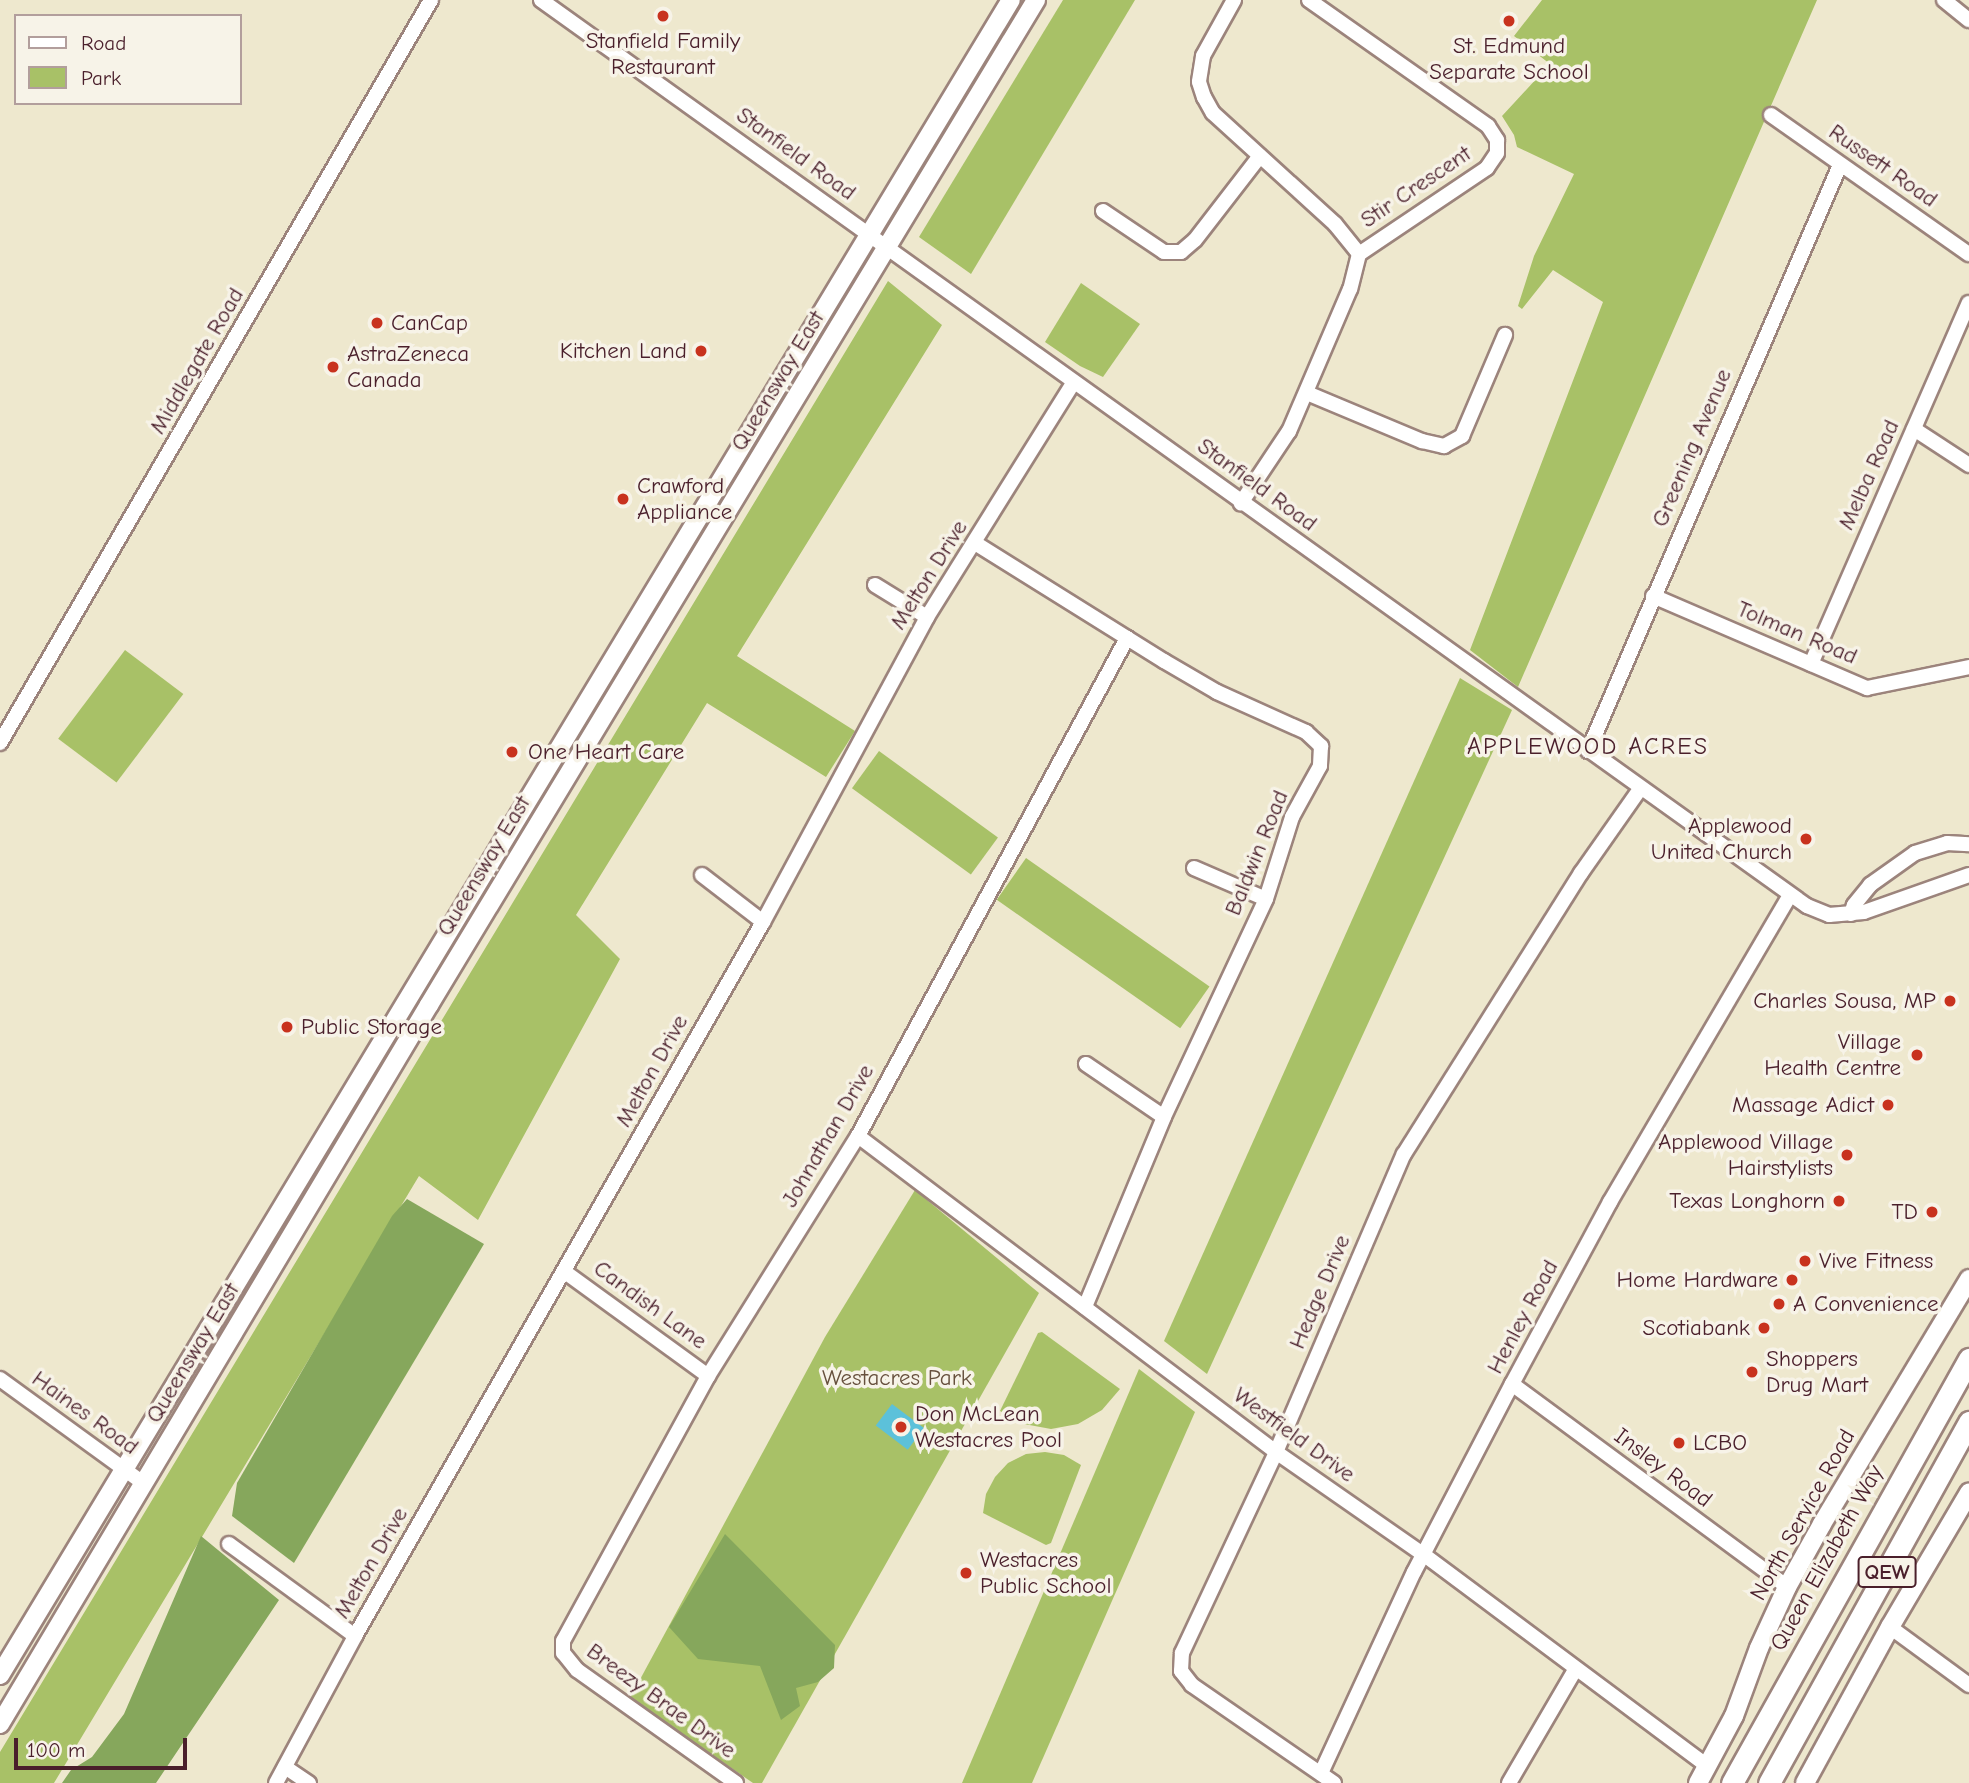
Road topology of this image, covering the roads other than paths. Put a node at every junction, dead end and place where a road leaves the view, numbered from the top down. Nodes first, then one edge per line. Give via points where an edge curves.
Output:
1 (431, 0) edge
2 (541, 0) edge
3 (1011, 0) edge
4 (1036, 0) edge
5 (1234, 0) edge
6 (1310, 0) edge
7 (1944, 0) edge
8 (1969, 20) edge
9 (1771, 115) dead end
10 (1260, 156) junction
11 (1840, 164) junction
12 (1104, 211) dead end
13 (870, 236) junction
14 (887, 248) junction
15 (1359, 254) junction
16 (1969, 254) edge
17 (1969, 303) edge
18 (1505, 335) dead end
19 (1073, 383) junction
20 (1307, 393) junction
21 (1914, 429) junction
22 (1969, 465) edge
23 (1241, 503) junction
24 (975, 542) junction
25 (875, 585) dead end
26 (1653, 596) junction
27 (927, 617) junction
28 (1127, 638) junction
29 (1811, 664) junction
30 (1969, 667) edge
31 (0, 743) edge
32 (1587, 751) junction
33 (1640, 789) junction
34 (1969, 844) edge
35 (1194, 869) dead end
36 (702, 875) dead end
37 (1969, 875) edge
38 (1790, 895) junction
39 (1266, 899) junction
40 (1851, 914) junction
41 (763, 922) junction
42 (1086, 1064) dead end
43 (1164, 1117) junction
44 (858, 1136) junction
45 (565, 1272) junction
46 (1969, 1279) edge
47 (1085, 1307) junction
48 (1969, 1360) edge
49 (708, 1376) junction
50 (0, 1379) edge
51 (1512, 1384) junction
52 (1969, 1422) edge
53 (1276, 1452) junction
54 (124, 1469) junction
55 (143, 1483) junction
56 (1969, 1493) edge
57 (229, 1544) dead end
58 (1423, 1554) junction
59 (1787, 1587) junction
60 (1890, 1627) junction
61 (355, 1636) junction
62 (563, 1653) joint
63 (1575, 1670) junction
64 (0, 1675) edge
65 (1969, 1685) edge
66 (0, 1724) edge
67 (1707, 1766) junction
68 (285, 1767) junction
69 (1321, 1773) junction
70 (276, 1783) edge
71 (309, 1783) edge
72 (736, 1783) edge
73 (1334, 1783) edge
74 (1509, 1783) edge
75 (1698, 1783) edge
76 (1732, 1783) edge
77 (1769, 1783) edge
78 (1805, 1783) edge

1 - 31 street, Middlegate Road
2 - 13 street, Stanfield Road
3 - 13 main road, Queensway East
4 - 14 main road, Queensway East
5 - 10 street via 1203,56 1199,82 1213,113
6 - 15 street, Stir Crescent via 1488,126 1498,146 1487,168
7 - 8 street
9 - 11 street, Russett Road
10 - 12 street via 1181,252 1164,252
10 - 15 street via 1335,224
11 - 16 street, Russett Road
11 - 26 street, Greening Avenue
13 - 14 street, Stanfield Road
13 - 54 main road, Queensway East
14 - 19 street, Stanfield Road
14 - 55 main road, Queensway East
15 - 20 street via 1350,289
17 - 21 street, Melba Road
18 - 20 street via 1462,436 1444,446
19 - 23 street, Stanfield Road
19 - 24 street, Melton Drive
20 - 23 street via 1289,431
21 - 22 street
21 - 29 street, Melba Road
23 - 32 street, Stanfield Road
24 - 27 street, Melton Drive
24 - 28 street, Baldwin Road
25 - 27 street
26 - 29 street, Tolman Road
26 - 32 street, Greening Avenue
27 - 41 street, Melton Drive
28 - 39 street, Baldwin Road via 1217,692 1306,732 1321,746 1320,766 1292,817
28 - 44 street, Johnathan Drive
29 - 30 street, Tolman Road via 1867,688
32 - 33 street, Stanfield Road
33 - 38 street, Stanfield Road
33 - 53 street, Hedge Drive via 1581,873 1404,1154
34 - 40 street via 1947,843 1914,853 1870,885
35 - 39 street
36 - 41 street
37 - 40 street, Stanfield Road
38 - 40 street, Stanfield Road via 1819,912
38 - 51 street, Henley Road via 1610,1202
39 - 43 street, Baldwin Road
41 - 45 street, Melton Drive
42 - 43 street
43 - 47 street, Baldwin Road
44 - 47 street, Westfield Drive
44 - 49 street, Johnathan Drive
45 - 49 street, Candish Lane
45 - 61 street, Melton Drive
46 - 59 main road, North Service Road
47 - 53 street, Westfield Drive
48 - 76 highway, Queen Elizabeth Way / QEW
49 - 62 street, Johnathan Drive via 563,1641
50 - 54 street, Haines Road
51 - 58 street, Henley Road
51 - 59 street, Insley Road
52 - 77 highway, QEW
53 - 58 street, Westfield Drive
53 - 69 street, Hedge Drive via 1182,1653 1181,1671 1192,1685
54 - 55 street, Haines Road
54 - 64 main road, Queensway East
55 - 66 main road, Queensway East
56 - 60 main road
57 - 61 street
58 - 63 street, Westfield Drive
58 - 69 street, Henley Road
59 - 67 main road, North Service Road via 1734,1716
60 - 65 street
60 - 78 main road
61 - 68 street, Melton Drive
62 - 72 street, Breezy Brae Drive via 577,1670
63 - 67 street, Westfield Drive
63 - 74 street
67 - 75 main road, North Service Road
68 - 70 street, Melton Drive
68 - 71 street
69 - 73 street, Hedge Drive

